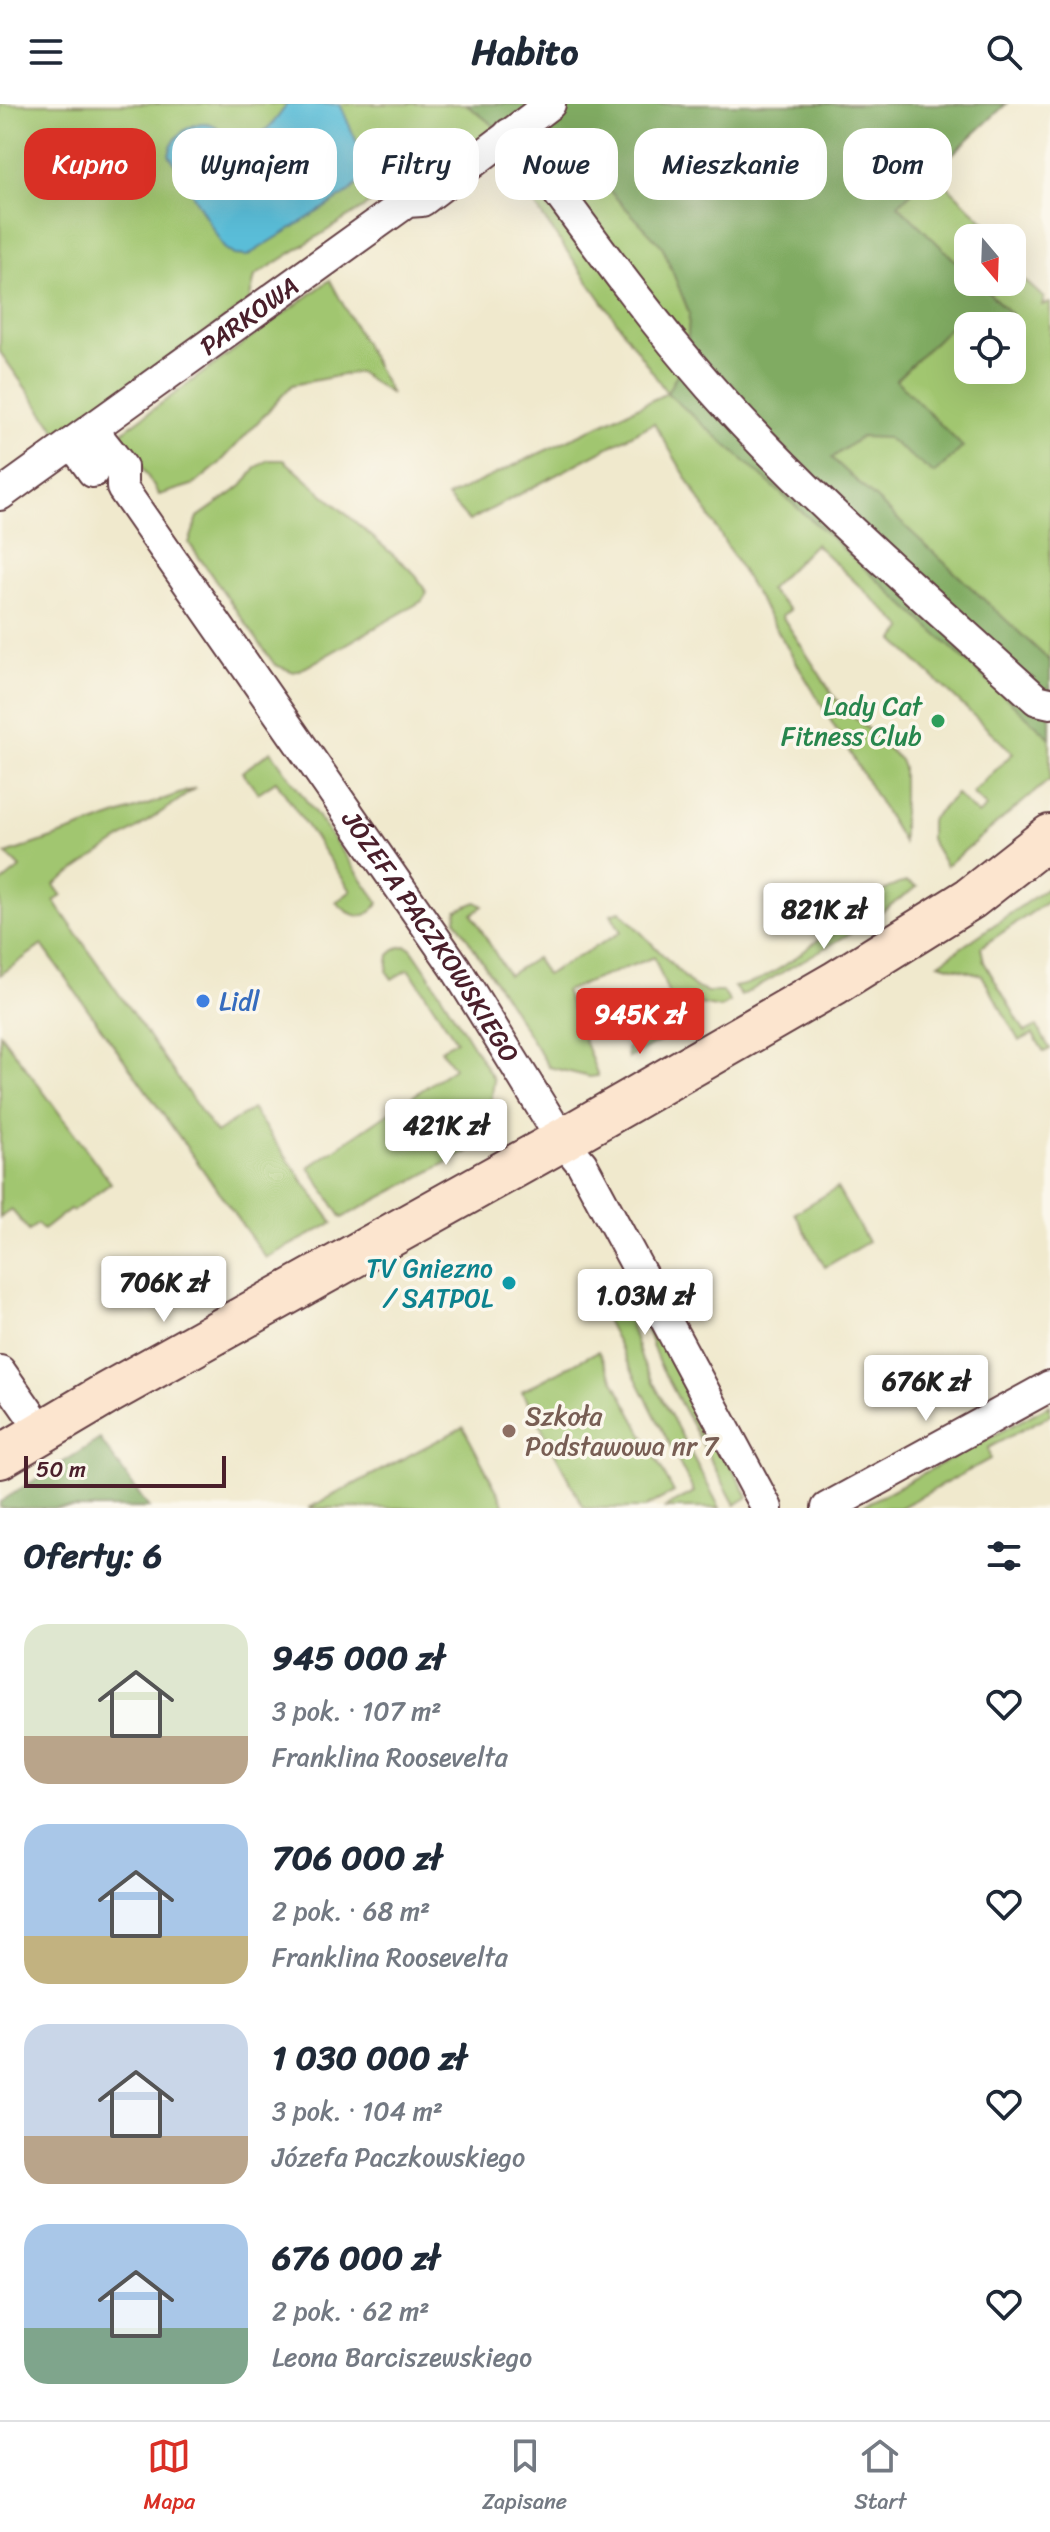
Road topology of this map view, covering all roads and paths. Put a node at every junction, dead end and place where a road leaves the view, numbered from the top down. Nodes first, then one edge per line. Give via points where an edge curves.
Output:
1 (550, 104) edge
2 (517, 128) edge
3 (495, 145) edge
4 (564, 200) edge
5 (82, 436) junction
6 (93, 472) dead end
7 (0, 495) edge
8 (1050, 703) edge
9 (1050, 836) edge
10 (562, 1140) junction
11 (0, 1371) edge
12 (1050, 1386) edge
13 (42, 1431) junction
14 (0, 1457) edge
15 (767, 1508) edge
16 (827, 1508) edge

1 - 2 street, PARKOWA
3 - 5 street, PARKOWA
4 - 8 street via 656,323 793,474 1037,700
5 - 6 street
5 - 7 street, PARKOWA
5 - 10 street, JÓZEFA PACZKOWSKIEGO via 122,467 122,488 455,967
9 - 10 street via 928,926
10 - 13 street
10 - 15 street, JÓZEFA PACZKOWSKIEGO via 582,1164
11 - 13 street
12 - 16 street
13 - 14 street

